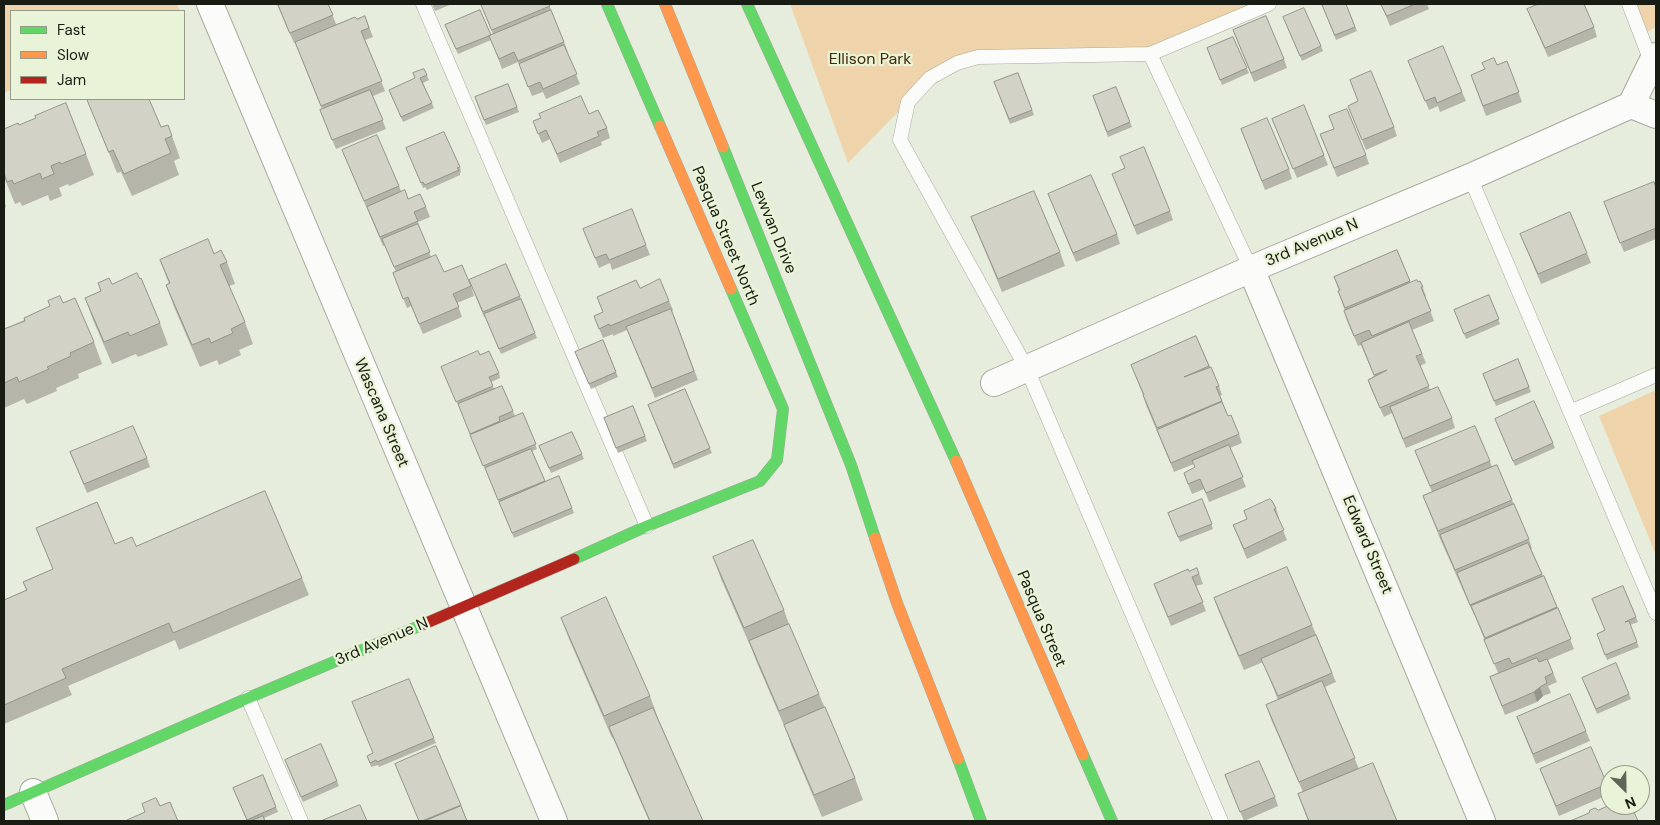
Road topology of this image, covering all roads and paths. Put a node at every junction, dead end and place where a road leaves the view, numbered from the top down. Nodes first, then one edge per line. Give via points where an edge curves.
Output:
1 (210, 4) edge
2 (423, 4) edge
3 (607, 4) edge
4 (665, 4) edge
5 (747, 4) edge
6 (1268, 4) edge
7 (1630, 4) edge
8 (1150, 54) junction
9 (1655, 65) edge
10 (1631, 105) junction
11 (1656, 114) edge
12 (1470, 177) junction
13 (1251, 269) junction
14 (1027, 368) junction
15 (1656, 375) edge
16 (994, 383) dead end
17 (1570, 412) junction
18 (760, 481) joint
19 (647, 526) junction
20 (462, 608) junction
21 (1656, 613) edge
22 (248, 698) junction
23 (33, 792) junction
24 (4, 805) edge
25 (45, 821) edge
26 (301, 821) edge
27 (554, 821) edge
28 (982, 821) edge
29 (1112, 821) edge
30 (1221, 821) edge
31 (1482, 821) edge

1 - 20 street, Wascana Street
2 - 19 lane
3 - 18 main road, Pasqua Street North via 783,409 777,460
4 - 28 main road, Lewvan Drive via 851,465 897,603
5 - 29 main road, Pasqua Street via 944,429
6 - 8 lane
7 - 9 lane
8 - 13 lane
8 - 14 lane via 978,57 930,78 908,102 900,140
9 - 10 street
10 - 11 street
10 - 12 street, 3rd Avenue N
12 - 13 street, 3rd Avenue N
12 - 17 lane
13 - 14 street, 3rd Avenue N
13 - 31 street, Edward Street
14 - 16 street, 3rd Avenue N
14 - 30 lane
15 - 17 lane
17 - 21 lane
18 - 19 main road, 3rd Avenue N
19 - 20 main road, 3rd Avenue N
20 - 22 main road, 3rd Avenue N
20 - 27 street, Wascana Street
22 - 23 main road, 3rd Avenue N
22 - 26 lane
23 - 24 main road, 3rd Avenue N
23 - 25 street

